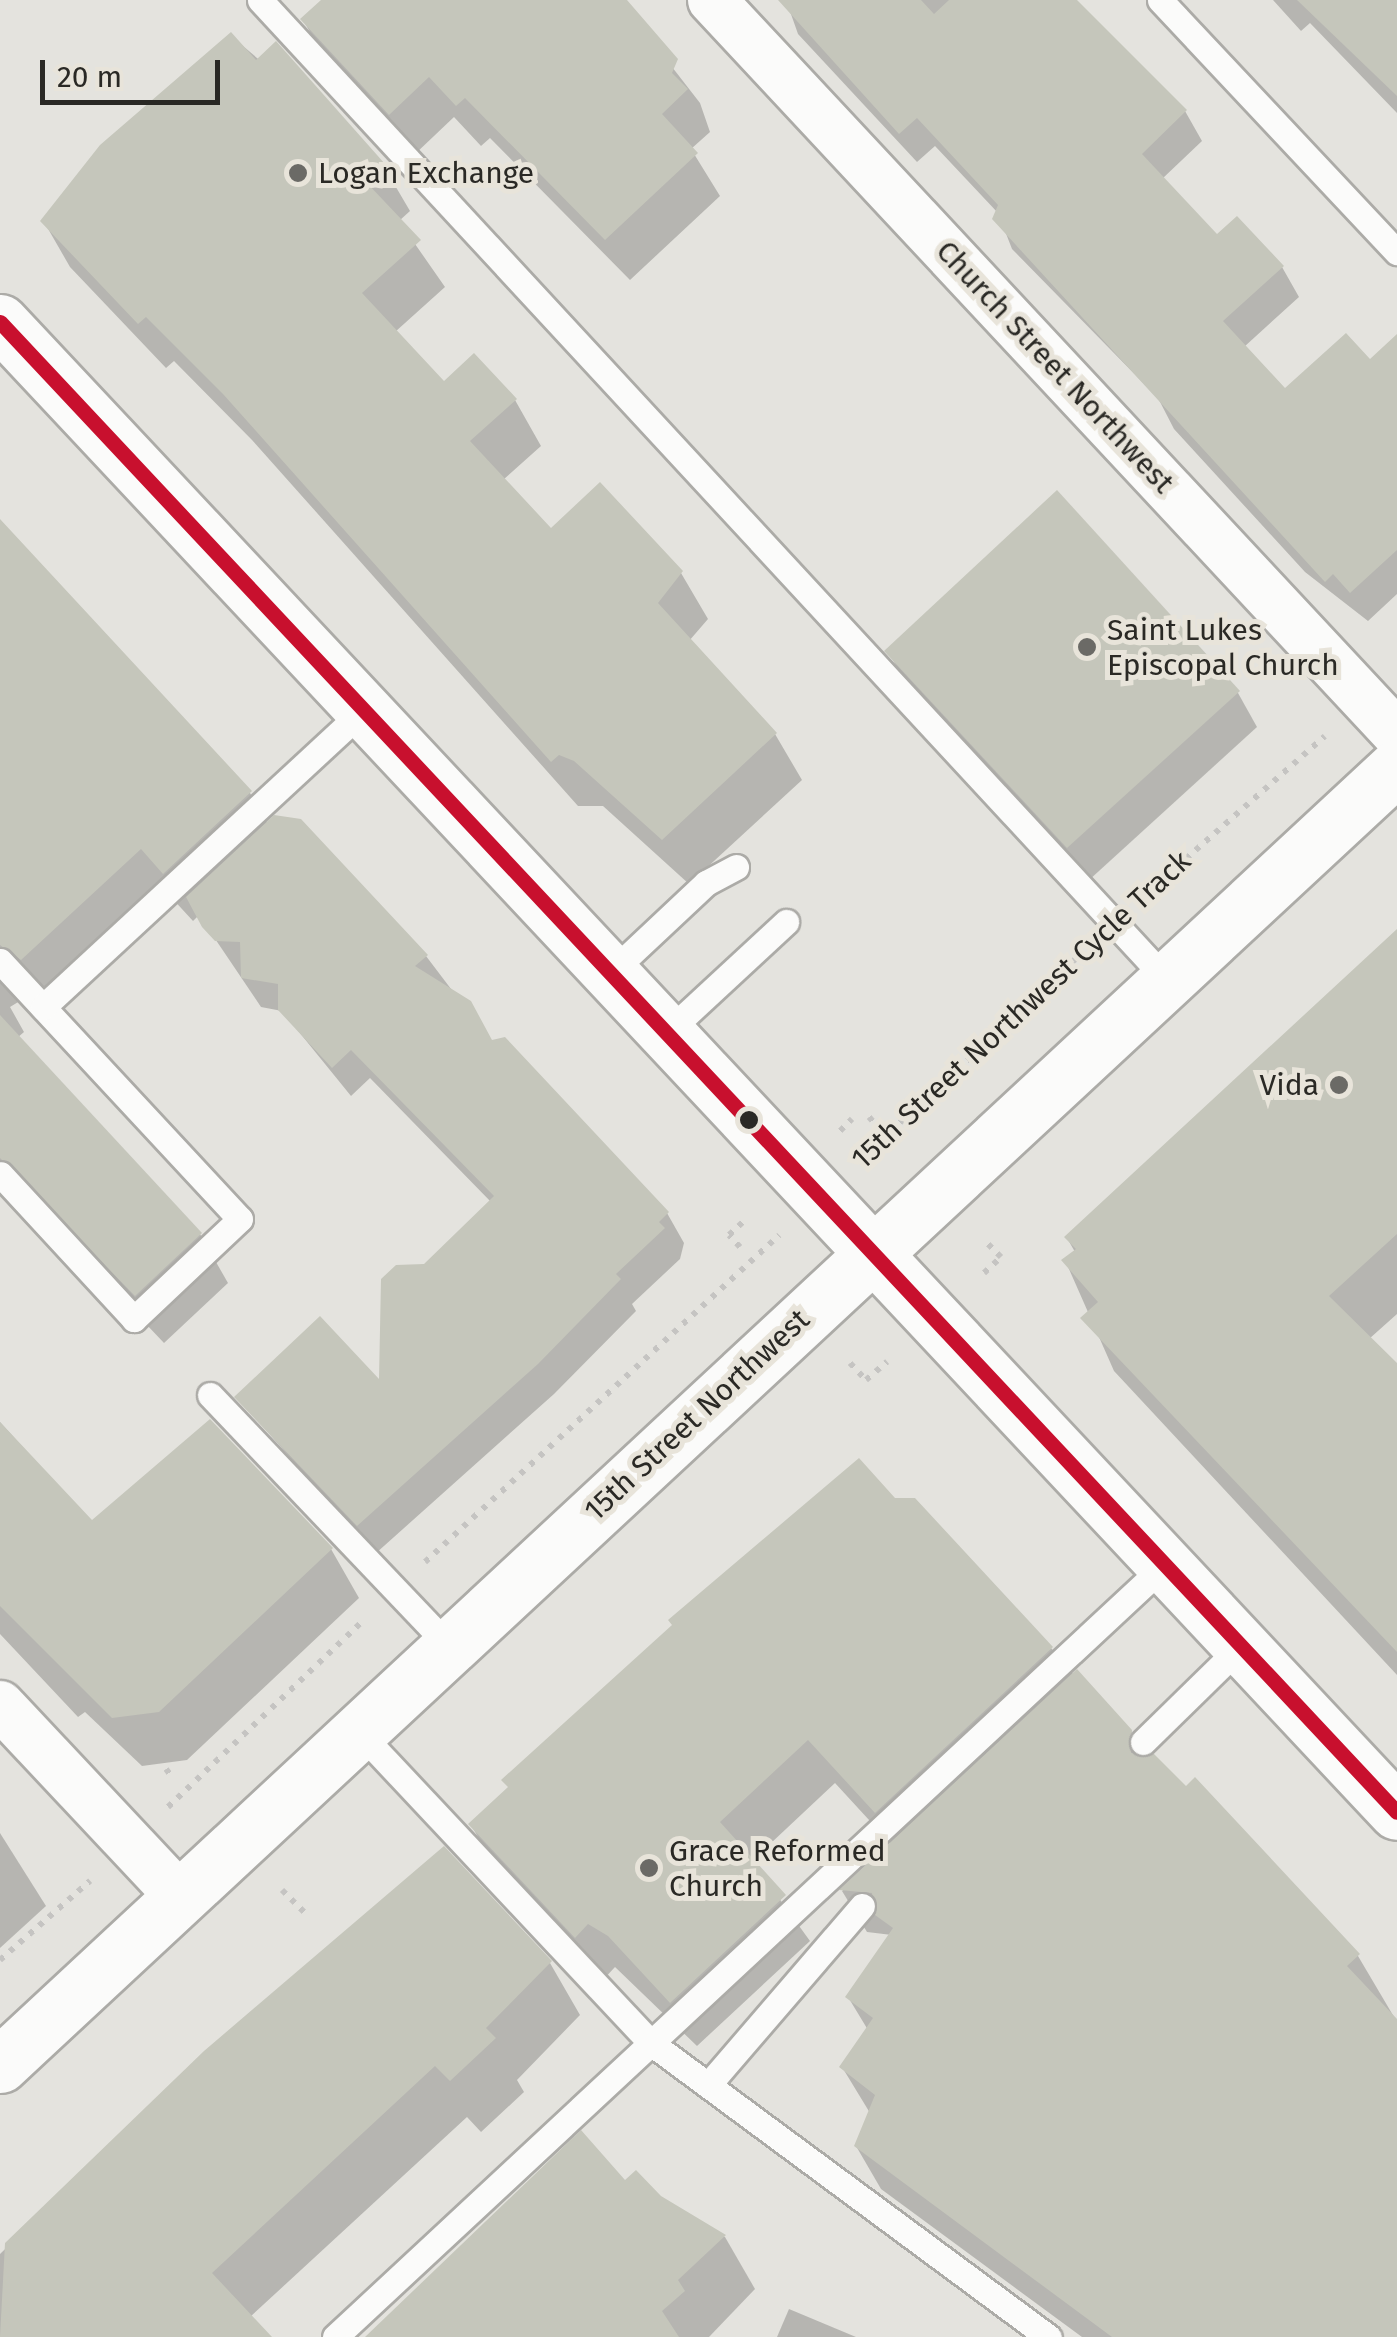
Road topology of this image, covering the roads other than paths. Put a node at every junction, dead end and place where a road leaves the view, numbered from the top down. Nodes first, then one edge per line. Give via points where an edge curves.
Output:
1 (260, 0) edge
2 (712, 0) edge
3 (1160, 0) edge
4 (1397, 252) edge
5 (0, 322) edge
6 (362, 712) junction
7 (1397, 734) edge
8 (1397, 767) edge
9 (736, 867) dead end
10 (786, 922) dead end
11 (0, 960) edge
12 (607, 976) junction
13 (1166, 979) junction
14 (43, 1007) junction
15 (663, 1036) junction
16 (0, 1174) edge
17 (872, 1252) junction
18 (210, 1395) dead end
19 (1166, 1564) junction
20 (449, 1646) junction
21 (1242, 1646) junction
22 (0, 1705) edge
23 (358, 1731) junction
24 (1143, 1742) dead end
25 (1397, 1812) edge
26 (180, 1896) junction
27 (862, 1906) dead end
28 (651, 2043) junction
29 (0, 2065) edge
30 (708, 2085) junction
31 (334, 2337) edge
32 (1050, 2337) edge

1 - 13 lane
2 - 7 street, Church Street Northwest
3 - 4 lane
5 - 6 main road
6 - 12 main road
6 - 14 lane
8 - 13 main road, 15th Street Northwest
9 - 12 lane via 706,883
10 - 15 lane
11 - 14 lane
12 - 15 main road
13 - 17 main road, 15th Street Northwest
14 - 16 lane via 240,1218 134,1319
15 - 17 main road
17 - 19 main road
17 - 20 main road, 15th Street Northwest
18 - 20 lane
19 - 21 main road
19 - 28 lane
20 - 23 main road, 15th Street Northwest
21 - 24 lane
21 - 25 main road
22 - 26 street
23 - 26 main road, 15th Street Northwest
23 - 28 lane
26 - 29 main road, 15th Street Northwest
27 - 30 lane
28 - 30 lane
28 - 31 lane
30 - 32 lane

